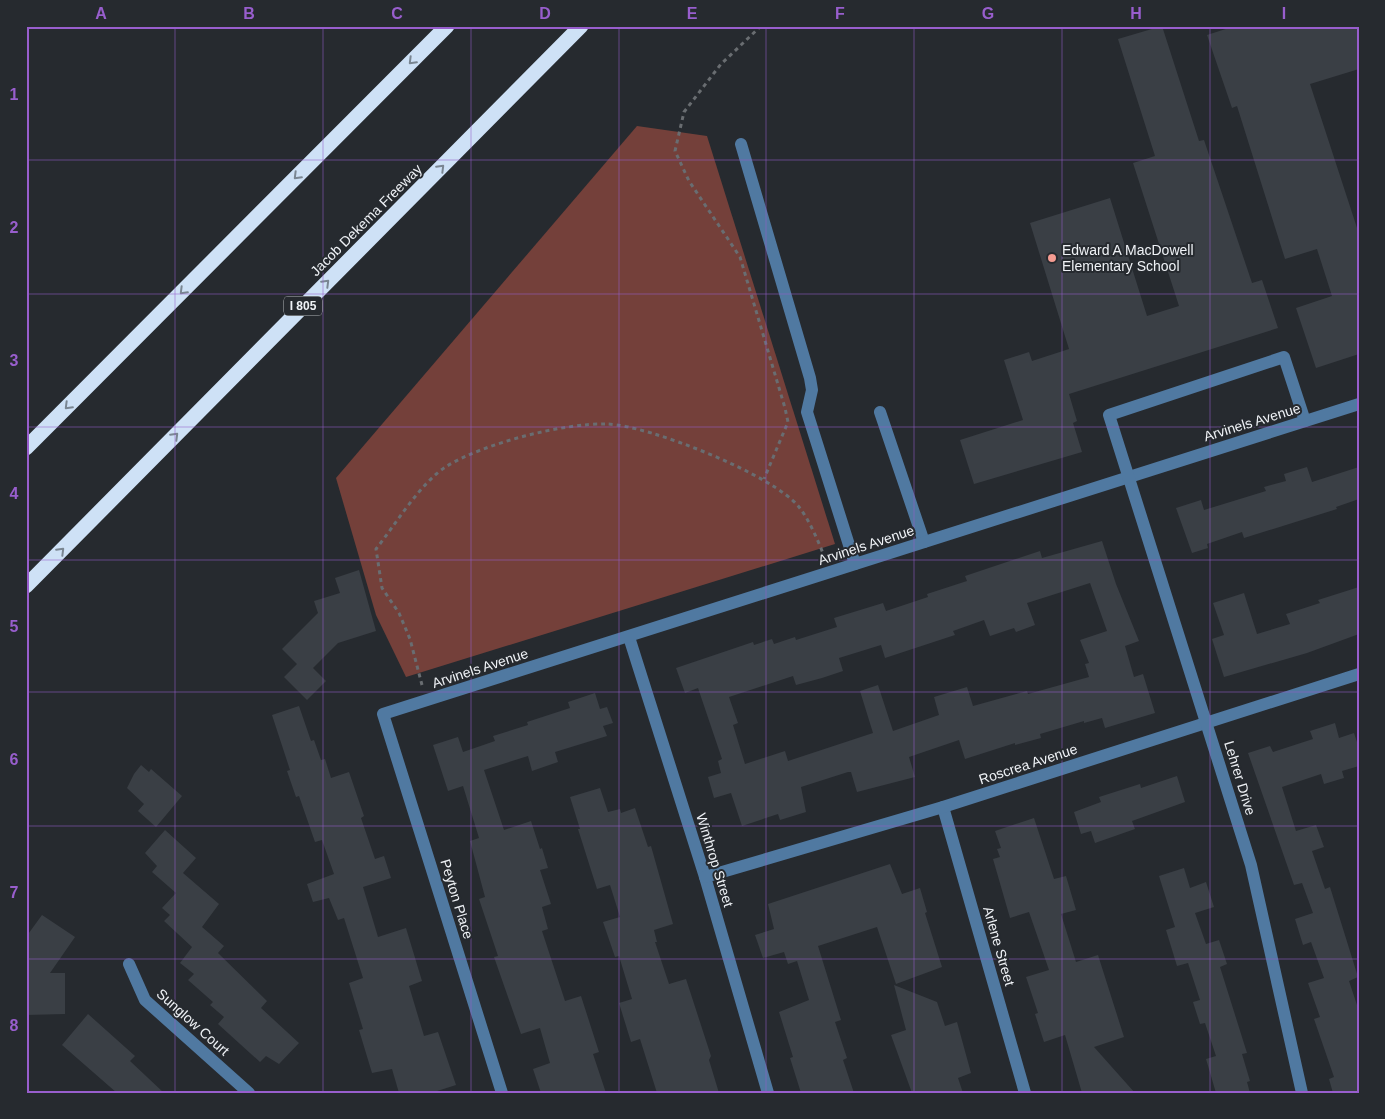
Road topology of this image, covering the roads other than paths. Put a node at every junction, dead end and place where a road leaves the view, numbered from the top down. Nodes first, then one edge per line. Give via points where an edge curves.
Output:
1 (446, 26) edge
2 (581, 26) edge
3 (741, 144) dead end
4 (1359, 404) edge
5 (880, 412) dead end
6 (1305, 421) junction
7 (26, 448) edge
8 (1128, 477) junction
9 (924, 542) junction
10 (855, 564) junction
11 (26, 586) edge
12 (629, 637) junction
13 (1359, 674) edge
14 (383, 714) joint
15 (1207, 721) junction
16 (943, 807) junction
17 (705, 877) junction
18 (129, 964) dead end
19 (249, 1093) edge
20 (502, 1093) edge
21 (768, 1093) edge
22 (1025, 1093) edge
23 (1302, 1093) edge

1 -> 7 highway
11 -> 2 highway, Jacob Dekema Freeway / I 805
3 - 10 street via 810,378 812,390 807,412
4 - 6 street, Arvinels Avenue
5 - 9 street
6 - 8 street, Arvinels Avenue
6 - 8 street, Lehrer Drive via 1284,357 1109,415
8 - 9 street, Arvinels Avenue
8 - 15 street, Lehrer Drive
9 - 10 street, Arvinels Avenue
10 - 12 street, Arvinels Avenue
12 - 14 street, Arvinels Avenue
12 - 17 street, Winthrop Street
13 - 15 street, Roscrea Avenue
14 - 20 street, Peyton Place
15 - 16 street, Roscrea Avenue
15 - 23 street, Lehrer Drive via 1251,865
16 - 17 street, Roscrea Avenue
16 - 22 street, Arlene Street
17 - 21 street, Winthrop Street
18 - 19 street, Sunglow Court via 145,1000

